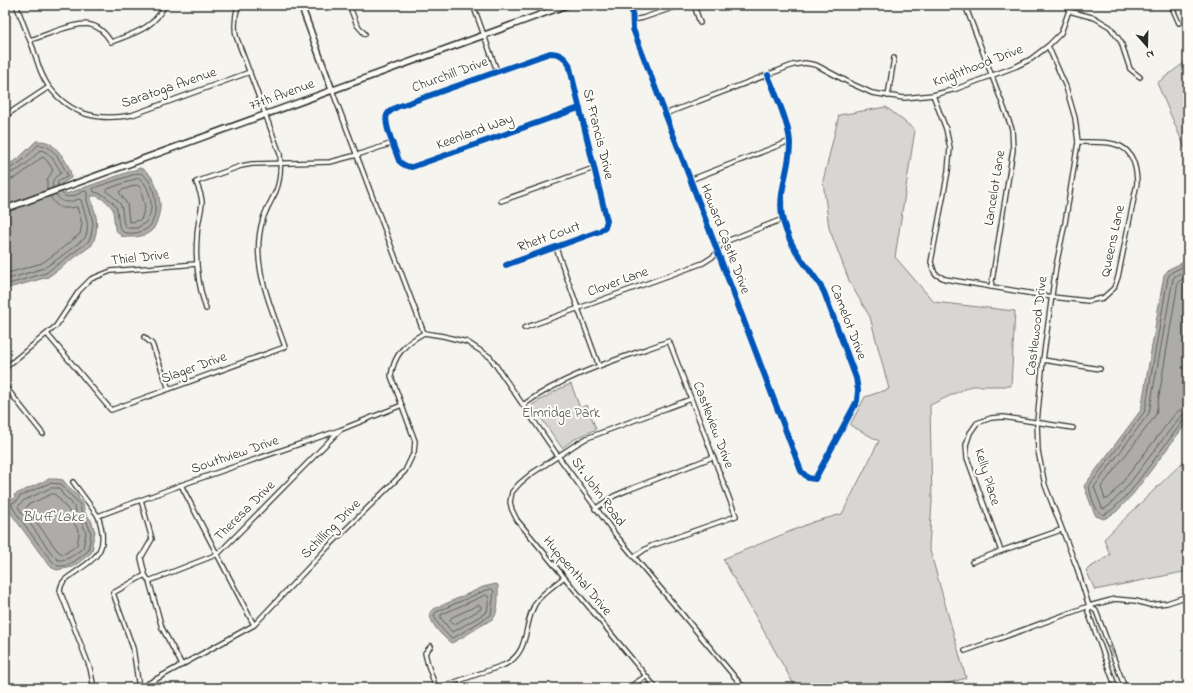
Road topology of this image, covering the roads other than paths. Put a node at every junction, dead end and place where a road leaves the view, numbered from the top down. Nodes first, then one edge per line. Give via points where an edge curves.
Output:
1 (16, 5) edge
2 (165, 5) edge
3 (238, 5) edge
4 (301, 5) edge
5 (349, 5) edge
6 (473, 5) edge
7 (567, 5) edge
8 (632, 5) edge
9 (681, 5) edge
10 (694, 5) edge
11 (965, 5) edge
12 (1071, 5) edge
13 (1171, 5) edge
14 (1069, 11) junction
15 (633, 20) junction
16 (700, 23) dead end
17 (1179, 23) dead end
18 (365, 34) dead end
19 (484, 35) junction
20 (30, 40) junction
21 (1048, 46) junction
22 (550, 53) joint
23 (894, 58) dead end
24 (497, 71) junction
25 (250, 72) junction
26 (768, 75) junction
27 (992, 76) junction
28 (1140, 77) dead end
29 (50, 87) junction
30 (332, 90) junction
31 (932, 95) junction
32 (888, 96) junction
33 (579, 108) junction
34 (265, 114) junction
35 (665, 114) junction
36 (5, 116) edge
37 (790, 141) junction
38 (393, 142) junction
39 (1078, 142) junction
40 (358, 155) junction
41 (281, 164) junction
42 (594, 168) junction
43 (690, 180) junction
44 (501, 201) dead end
45 (5, 209) edge
46 (783, 219) junction
47 (600, 232) joint
48 (556, 248) junction
49 (717, 251) junction
50 (196, 264) junction
51 (506, 265) dead end
52 (991, 287) junction
53 (1052, 297) junction
54 (578, 308) junction
55 (206, 310) dead end
56 (524, 328) dead end
57 (424, 333) junction
58 (47, 334) junction
59 (144, 337) dead end
60 (1043, 360) junction
61 (599, 366) junction
62 (5, 368) edge
63 (1100, 369) dead end
64 (5, 386) edge
65 (169, 389) junction
66 (691, 399) junction
67 (402, 405) junction
68 (523, 405) junction
69 (1037, 422) junction
70 (1073, 428) dead end
71 (340, 430) junction
72 (43, 434) dead end
73 (558, 456) junction
74 (713, 458) junction
75 (808, 478) joint
76 (74, 482) dead end
77 (181, 485) junction
78 (141, 500) junction
79 (595, 509) junction
80 (98, 516) junction
81 (1061, 530) junction
82 (1001, 551) junction
83 (218, 554) junction
84 (634, 557) junction
85 (972, 562) dead end
86 (145, 575) junction
87 (564, 578) junction
88 (148, 582) junction
89 (1188, 596) edge
90 (1089, 606) junction
91 (254, 625) junction
92 (431, 646) dead end
93 (966, 651) dead end
94 (182, 665) junction
95 (646, 676) junction
96 (94, 688) edge
97 (140, 688) edge
98 (437, 688) edge
99 (628, 688) edge
100 (656, 688) edge
101 (744, 688) edge
102 (1116, 688) edge
103 (1125, 688) edge

1 - 20 street, Saratoga Avenue
2 - 20 street via 151,25 140,32 111,42 103,31 86,24 76,24
3 - 25 street via 234,26
4 - 30 street
5 - 18 street via 357,25
6 - 19 street
7 - 19 street, 77th Avenue
8 - 15 street, Howard Castle Drive
9 - 15 street
10 - 16 street
11 - 27 street, Lancelot Lane
12 - 14 street, Knighthood Drive
13 - 17 street
14 - 21 street, Knighthood Drive via 1061,33
14 - 28 street via 1095,18 1110,28 1121,42 1130,69
15 - 35 street, Howard Castle Drive via 633,29
19 - 24 street
19 - 30 street, 77th Avenue
20 - 29 street, Saratoga Avenue via 41,71
21 - 27 street, Knighthood Drive via 1031,59
21 - 39 street, Castlewood Drive via 1066,87 1075,118
22 - 24 street, Churchill Drive
22 - 33 street, St Francis Drive via 566,58
23 - 32 street
24 - 38 street, Churchill Drive via 392,109 387,114 386,122
25 - 29 street, Saratoga Avenue via 132,115 116,118 79,112 64,103
25 - 34 street
26 - 32 street, Knighthood Drive via 805,63 816,65 872,93
26 - 35 street, Knighthood Drive
26 - 37 street, Camelot Drive
27 - 31 street, Knighthood Drive
27 - 52 street, Lancelot Lane via 1012,129 1013,150
29 - 36 street
30 - 34 street, 77th Avenue
30 - 40 street
31 - 32 street, Knighthood Drive via 904,98
31 - 52 street, Queens Lane via 946,129 950,148 931,262 935,274 945,279
33 - 38 street, Keenland Way via 412,167 407,167 399,161
33 - 42 street, St Francis Drive
34 - 41 street
34 - 45 street, 77th Avenue
35 - 43 street, Howard Castle Drive
37 - 43 street
37 - 46 street, Camelot Drive via 789,163 781,203
38 - 40 street
39 - 53 street, Castlewood Drive
39 - 53 street, Queens Lane via 1109,142 1123,148 1132,157 1137,183 1114,288 1104,298 1088,301
40 - 41 street via 330,162
40 - 57 street
41 - 50 street via 241,166 196,182 202,202
41 - 65 street, Slager Drive via 278,182 263,219 258,261 286,347
42 - 44 street
42 - 47 street, St Francis Drive via 607,221
43 - 49 street, Howard Castle Drive
46 - 49 street, Clover Lane via 727,241
46 - 75 street, Camelot Drive via 789,239 824,292 856,378 858,390 857,401 818,475 815,479
47 - 48 street, Rhett Court
48 - 51 street, Rhett Court
48 - 54 street
49 - 54 street, Clover Lane via 714,256 702,263
49 - 75 street, Howard Castle Drive via 801,471
50 - 55 street
50 - 58 street, Thiel Drive via 111,271 102,274 79,291 56,326
52 - 53 street, Queens Lane
53 - 60 street, Castlewood Drive
54 - 56 street, Clover Lane
54 - 61 street
57 - 67 street, Schilling Drive via 406,344 392,369 391,376
57 - 68 street, St. John Road via 466,342 490,357
58 - 62 street, Thiel Drive
58 - 65 street, Slager Drive via 111,410
59 - 65 street via 152,344
60 - 63 street
60 - 69 street, Castlewood Drive
61 - 66 street, Castleview Drive via 669,341
61 - 68 street via 560,382
64 - 72 street
66 - 73 street, Huppenthal Drive via 600,432
66 - 74 street, Castleview Drive
67 - 71 street, Southview Drive
67 - 91 street, Schilling Drive via 416,441 414,452 405,470
68 - 73 street, St. John Road
69 - 70 street, Kelly Place
69 - 81 street, Castlewood Drive via 1038,451 1045,485
69 - 82 street, Kelly Place via 1003,417 991,418 977,423 966,445 967,458
71 - 77 street, Southview Drive
71 - 83 street, Theresa Drive
73 - 79 street, St. John Road
73 - 87 street, Huppenthal Drive via 520,483 512,492 510,502 517,520
74 - 79 street via 614,496
74 - 84 street, Castleview Drive via 736,516 651,546
76 - 80 street
77 - 78 street, Southview Drive
77 - 83 street
78 - 80 street, Southview Drive
78 - 86 street via 152,539 141,558
79 - 84 street, St. John Road
80 - 96 street via 103,540 100,552 60,587 90,668
81 - 82 street
81 - 90 street, Castlewood Drive
82 - 85 street
83 - 88 street, Theresa Drive
83 - 91 street
84 - 101 street, St. John Road
86 - 88 street
86 - 97 street via 113,593 133,648
87 - 95 street, Huppenthal Drive
87 - 98 street via 538,600 530,615 523,645 514,659
88 - 94 street via 162,628
89 - 90 street via 1167,604 1150,605 1115,599
90 - 93 street
90 - 102 street, Castlewood Drive via 1088,612
103 -> 90 street, Castlewood Drive via 1096,611
91 - 94 street, Schilling Drive
92 - 98 street via 426,653
94 - 97 street, Schilling Drive
95 - 99 street
95 - 100 street, Huppenthal Drive

